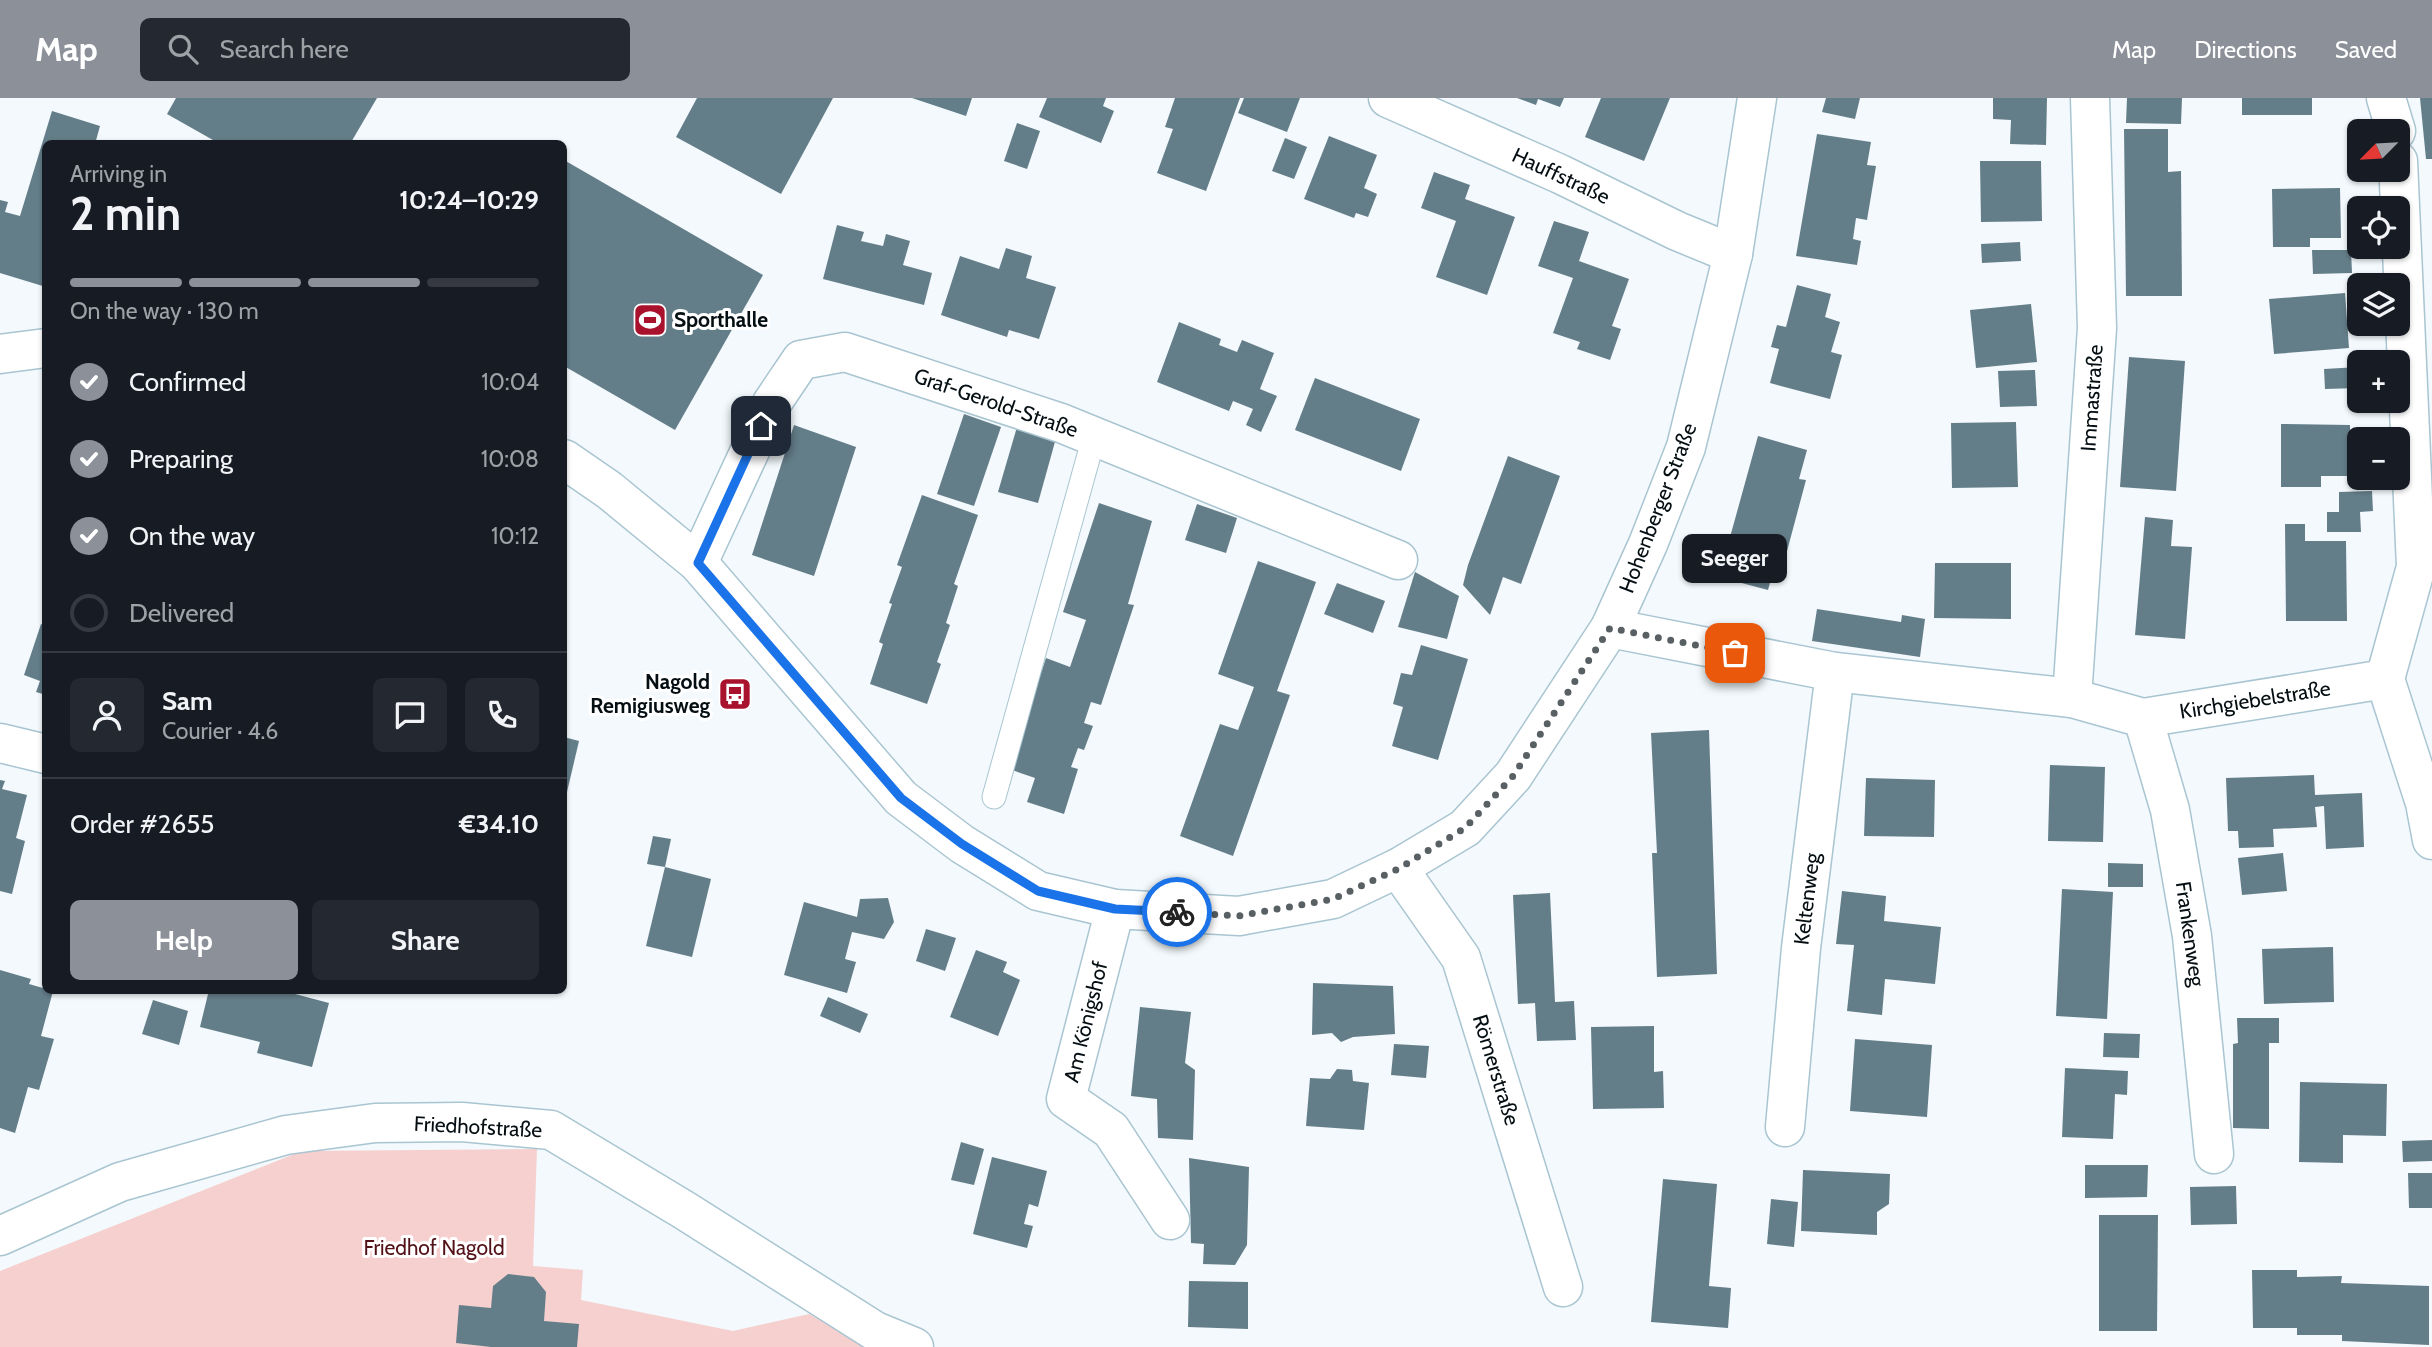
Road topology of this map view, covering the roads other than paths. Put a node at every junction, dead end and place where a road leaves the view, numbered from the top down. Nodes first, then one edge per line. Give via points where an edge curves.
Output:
1 (1388, 98) edge
2 (1757, 98) edge
3 (2090, 98) edge
4 (2386, 98) edge
5 (2392, 119) edge
6 (2399, 182) edge
7 (1733, 254) junction
8 (42, 349) edge
9 (0, 354) edge
10 (1094, 437) junction
11 (567, 461) edge
12 (1398, 560) dead end
13 (698, 563) junction
14 (1610, 628) junction
15 (1835, 672) junction
16 (2385, 679) junction
17 (2072, 698) junction
18 (2143, 718) junction
19 (0, 743) edge
20 (42, 753) edge
21 (993, 797) dead end
22 (2432, 840) edge
23 (1398, 869) junction
24 (1115, 909) junction
25 (1785, 1127) dead end
26 (2214, 1154) dead end
27 (1170, 1220) dead end
28 (0, 1236) edge
29 (1563, 1287) dead end
30 (914, 1347) edge

1 - 7 street, Hauffstraße
2 - 7 street, Hohenberger Straße
3 - 17 street, Immastraße via 2097,328
4 - 5 street
6 - 16 street via 2416,567
7 - 14 street, Hohenberger Straße via 1686,447
8 - 9 street
10 - 12 street, Graf-Gerold-Straße
10 - 13 street, Graf-Gerold-Straße via 845,352 801,360 772,403
10 - 21 lane
11 - 13 street, Hohenberger Straße
13 - 24 street, Hohenberger Straße via 901,798 962,844 1038,891
14 - 15 street, Kirchgiebelstraße
14 - 23 street, Hohenberger Straße via 1513,776 1465,828
15 - 17 street, Kirchgiebelstraße
15 - 25 street, Keltenweg via 1801,948
16 - 18 street, Kirchgiebelstraße
16 - 22 street via 2426,803
17 - 18 street, Kirchgiebelstraße
18 - 26 street, Frankenweg via 2170,810 2192,936
19 - 20 street
23 - 24 street, Hohenberger Straße via 1333,899 1239,916
23 - 29 street, Römerstraße via 1461,958
24 - 27 street, Am Königshof via 1066,1099 1111,1130
28 - 30 street, Friedhofstraße via 120,1182 286,1135 375,1123 462,1122 551,1130 875,1331

